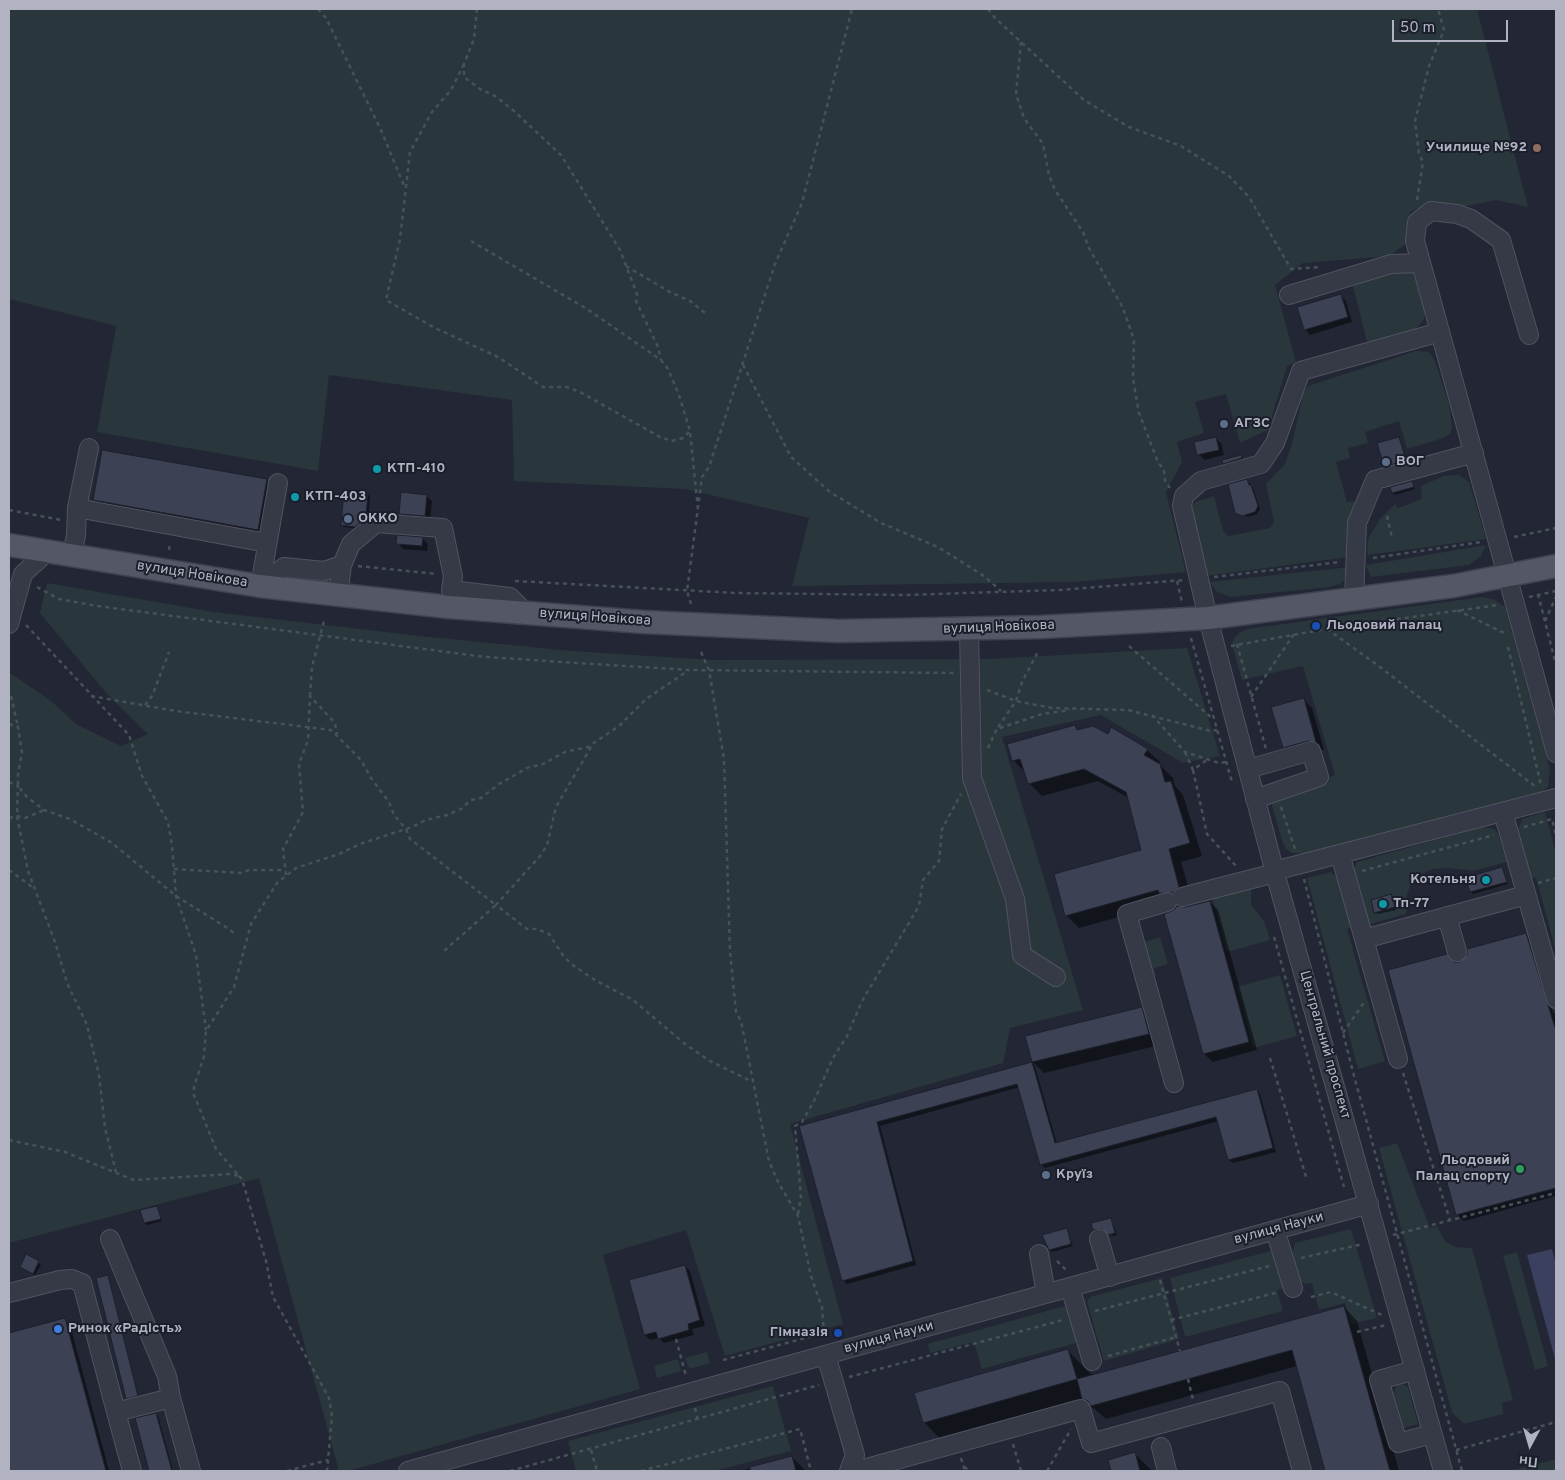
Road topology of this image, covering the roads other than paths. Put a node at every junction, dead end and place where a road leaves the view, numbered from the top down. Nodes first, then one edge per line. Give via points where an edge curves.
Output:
1 (1421, 263) junction
2 (1289, 296) dead end
3 (1440, 332) junction
4 (1528, 335) dead end
5 (89, 448) dead end
6 (1474, 453) junction
7 (278, 483) dead end
8 (77, 516) junction
9 (267, 543) junction
10 (9, 545) edge
11 (48, 551) junction
12 (72, 556) junction
13 (342, 565) junction
14 (1556, 566) edge
15 (1508, 576) junction
16 (260, 586) junction
17 (451, 591) junction
18 (338, 595) junction
19 (1354, 599) junction
20 (1208, 618) junction
21 (16, 623) edge
22 (969, 630) junction
23 (1556, 750) edge
24 (1248, 769) junction
25 (1256, 798) junction
26 (1556, 798) edge
27 (1503, 812) junction
28 (1340, 854) junction
29 (1275, 872) junction
30 (1526, 895) junction
31 (1447, 916) junction
32 (1364, 939) junction
33 (1457, 952) dead end
34 (1056, 977) dead end
35 (1556, 998) edge
36 (1398, 1060) road end
37 (1174, 1083) dead end
38 (1369, 1204) junction
39 (1275, 1230) junction
40 (110, 1239) dead end
41 (1100, 1239) dead end
42 (1038, 1255) road end
43 (1110, 1277) junction
44 (1076, 1286) junction
45 (1293, 1288) road end
46 (9, 1293) edge
47 (1046, 1294) junction
48 (826, 1348) junction
49 (1092, 1361) road end
50 (1414, 1370) junction
51 (171, 1398) junction
52 (116, 1412) junction
53 (1432, 1434) junction
54 (1161, 1447) dead end
55 (132, 1471) edge
56 (191, 1471) edge
57 (408, 1471) edge
58 (849, 1471) edge
59 (856, 1471) edge
60 (1167, 1471) edge
61 (1302, 1471) edge
62 (1443, 1471) edge

1 - 2 street via 1391,264
1 - 3 street
1 - 4 street via 1415,241 1417,222 1431,212 1457,214 1471,219 1501,240
3 - 6 street
3 - 20 street, Центральний проспект via 1301,371 1275,444 1261,464 1201,481 1184,496 1182,506
5 - 8 street
6 - 15 street
6 - 19 street via 1375,480 1357,523
7 - 9 street
8 - 9 street
8 - 12 street
9 - 16 street
10 - 11 main road, вулиця Новікова
11 - 12 main road, вулиця Новікова
11 - 21 street via 23,574
12 - 16 main road, вулиця Новікова
13 - 16 street via 324,571 284,566
13 - 17 street via 351,544 376,523 443,528
13 - 18 street
14 - 15 main road
15 - 19 main road
15 - 23 street
16 - 18 main road, вулиця Новікова
17 - 18 main road, вулиця Новікова
17 - 22 main road, вулиця Новікова via 527,614 839,631
19 - 20 main road
20 - 22 main road, вулиця Новікова
20 - 24 street, Центральний проспект
22 - 34 street via 972,778 1015,900 1022,955
24 - 25 street, Центральний проспект
24 - 25 street via 1311,751 1319,778
25 - 29 street, Центральний проспект
26 - 27 street
27 - 28 street
27 - 30 street
28 - 29 street
28 - 32 street
29 - 37 street via 1127,914
29 - 38 street, Центральний проспект
30 - 31 street
30 - 35 street
31 - 32 street
31 - 33 street
32 - 36 street
38 - 39 street, вулиця Науки
38 - 50 street, Центральний проспект
39 - 43 street, вулиця Науки
39 - 45 street
40 - 51 street via 167,1376
41 - 43 street
42 - 47 street
43 - 44 street, вулиця Науки
44 - 47 street, вулиця Науки
44 - 49 street via 1078,1316
46 - 52 street via 60,1280 72,1279 82,1283
47 - 48 street, вулиця Науки
48 - 57 street, вулиця Науки
48 - 58 street via 855,1456
50 - 53 street, Центральний проспект
50 - 53 street via 1379,1380 1398,1443
51 - 52 street
51 - 56 street
52 - 55 street
53 - 62 street, Центральний проспект
54 - 60 street
59 - 61 street via 1081,1409 1091,1443 1280,1390

